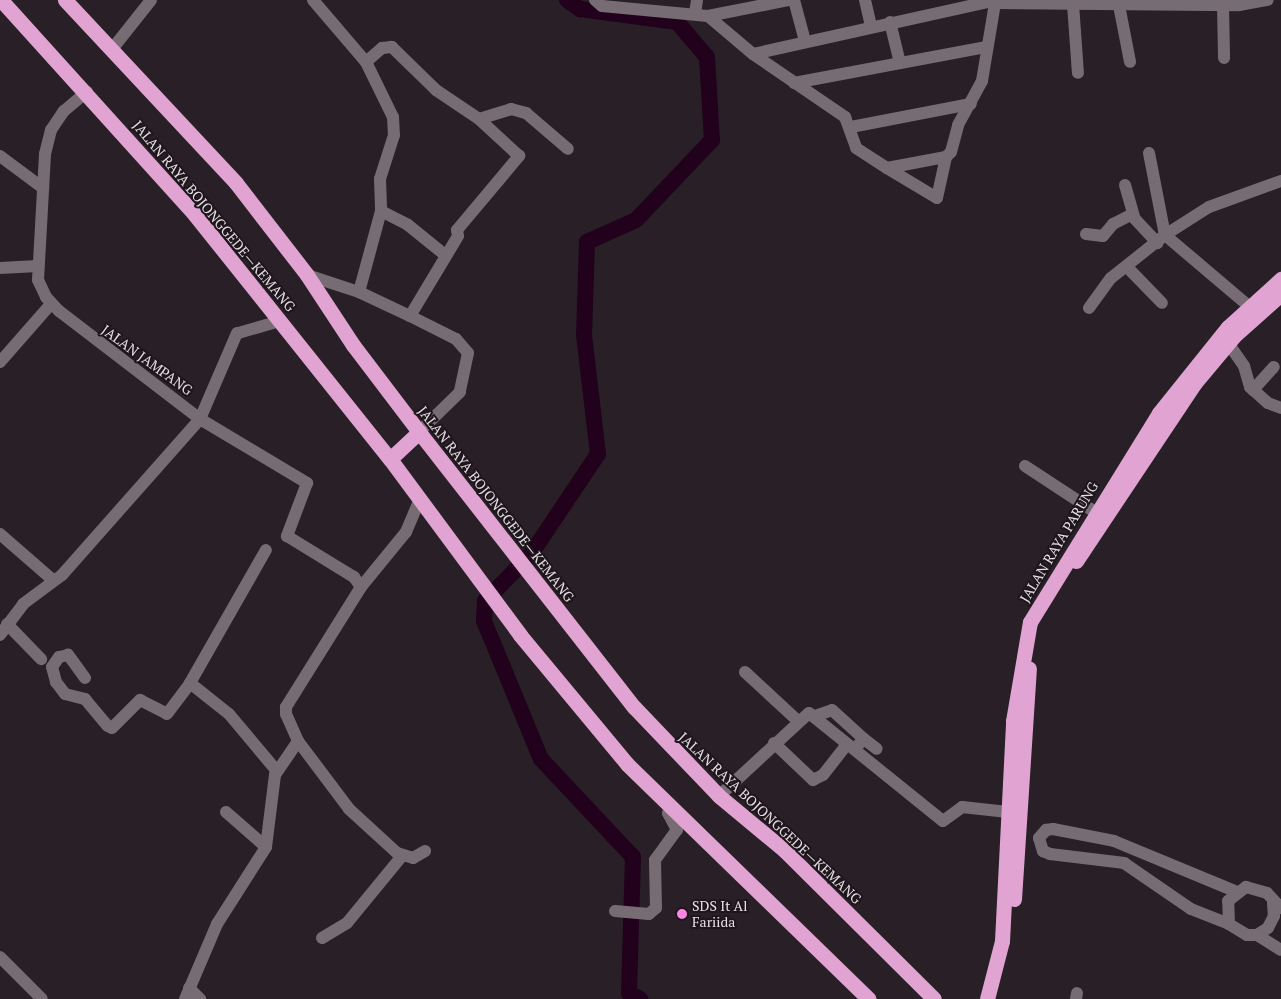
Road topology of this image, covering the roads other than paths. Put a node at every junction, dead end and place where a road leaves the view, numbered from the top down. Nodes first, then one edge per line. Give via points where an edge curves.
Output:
1 (1, 0) edge
2 (65, 0) edge
3 (151, 0) edge
4 (313, 0) edge
5 (789, 0) edge
6 (794, 0) edge
7 (865, 0) edge
8 (1268, 0) edge
9 (594, 1) edge
10 (1118, 1) edge
11 (995, 2) edge
12 (1173, 2) edge
13 (1202, 2) edge
14 (1073, 4) junction
15 (1223, 4) junction
16 (655, 6) edge
17 (696, 6) edge
18 (708, 16) junction
19 (890, 22) junction
20 (871, 26) junction
21 (805, 41) junction
22 (987, 47) junction
23 (114, 48) junction
24 (753, 54) junction
25 (1224, 58) dead end
26 (366, 62) junction
27 (1130, 62) dead end
28 (900, 63) junction
29 (1078, 73) dead end
30 (794, 83) junction
31 (87, 92) junction
32 (971, 104) junction
33 (480, 118) junction
34 (851, 128) junction
35 (568, 149) dead end
36 (1149, 153) dead end
37 (0, 156) edge
38 (946, 157) junction
39 (887, 168) junction
40 (1281, 181) edge
41 (1125, 185) dead end
42 (43, 188) junction
43 (381, 211) junction
44 (1133, 214) junction
45 (1086, 234) dead end
46 (1161, 239) junction
47 (446, 255) junction
48 (38, 266) junction
49 (2, 267) edge
50 (1127, 267) junction
51 (307, 275) junction
52 (1281, 278) edge
53 (359, 292) junction
54 (1281, 294) edge
55 (1162, 303) dead end
56 (51, 304) junction
57 (1089, 308) dead end
58 (1253, 310) junction
59 (410, 316) junction
60 (273, 323) dead end
61 (1228, 343) junction
62 (0, 362) edge
63 (1274, 367) dead end
64 (1250, 384) junction
65 (1281, 408) edge
66 (200, 419) junction
67 (419, 432) junction
68 (390, 459) junction
69 (1025, 466) dead end
70 (420, 499) junction
71 (1095, 512) junction
72 (0, 534) edge
73 (266, 550) dead end
74 (53, 580) junction
75 (361, 587) junction
76 (8, 624) junction
77 (0, 635) edge
78 (42, 659) dead end
79 (745, 672) dead end
80 (84, 678) dead end
81 (190, 682) junction
82 (815, 716) junction
83 (798, 721) junction
84 (864, 739) junction
85 (298, 741) junction
86 (774, 743) junction
87 (849, 749) junction
88 (877, 749) dead end
89 (276, 770) junction
90 (719, 796) junction
91 (671, 807) junction
92 (226, 812) dead end
93 (1008, 812) junction
94 (1011, 835) junction
95 (1039, 841) junction
96 (1114, 841) junction
97 (266, 847) junction
98 (425, 851) dead end
99 (402, 856) junction
100 (1111, 859) junction
101 (1235, 891) junction
102 (1277, 905) edge
103 (615, 911) dead end
104 (1229, 924) junction
105 (1258, 935) junction
106 (322, 938) dead end
107 (1281, 950) edge
108 (0, 957) edge
109 (187, 994) edge
110 (42, 999) edge
111 (200, 999) edge
112 (869, 999) edge
113 (934, 999) edge
114 (987, 999) edge
115 (999, 999) edge

1 - 31 highway, JALAN RAYA BOJONGGEDE—KEMANG
2 - 23 highway, JALAN RAYA BOJONGGEDE—KEMANG
3 - 23 street
4 - 26 street
5 - 18 street
6 - 21 street
7 - 20 street
8 - 15 street
9 - 16 street
10 - 12 street
10 - 14 street
10 - 27 street
11 - 14 street
11 - 19 street
11 - 22 street
12 - 13 street
13 - 15 street
14 - 29 street
15 - 25 street
16 - 17 street
17 - 18 street
18 - 24 street
19 - 20 street
19 - 28 street
20 - 21 street
21 - 24 street
22 - 28 street
22 - 32 street via 982,81
23 - 51 highway, JALAN RAYA BOJONGGEDE—KEMANG via 236,183
24 - 30 street
26 - 33 street via 389,45 436,90
26 - 43 street via 393,117 394,136 380,178
28 - 30 street
30 - 34 street via 845,117
31 - 42 street, JALAN JAMPANG via 64,111 51,130
31 - 68 highway, JALAN RAYA BOJONGGEDE—KEMANG via 195,215
32 - 34 street
32 - 38 street via 958,125 954,147
33 - 35 street via 511,109 526,113
33 - 47 street via 519,156 457,230 458,236
34 - 39 street via 857,149
36 - 46 street
37 - 42 street
38 - 39 street
38 - 39 street via 937,198
40 - 46 street via 1209,207
41 - 44 street
42 - 48 street, JALAN JAMPANG
43 - 47 street via 408,225
43 - 53 street
44 - 45 street via 1112,224 1103,236 1095,238
44 - 46 street
46 - 50 street
46 - 58 street
47 - 59 street
48 - 49 street
48 - 56 street, JALAN JAMPANG via 40,285
50 - 55 street
50 - 57 street via 1111,278
51 - 53 street
51 - 67 highway, JALAN RAYA BOJONGGEDE—KEMANG via 353,345
52 - 58 highway, JALAN RAYA PARUNG
53 - 59 street
54 - 58 highway, JALAN RAYA PARUNG
56 - 62 street
56 - 66 street, JALAN JAMPANG via 101,346 164,389
58 - 61 highway, JALAN RAYA PARUNG
58 - 71 highway, JALAN RAYA PARUNG via 1164,406
59 - 67 street via 456,339 468,353 460,392
60 - 66 street via 237,333
61 - 64 street
61 - 94 highway, JALAN RAYA PARUNG via 1164,425 1039,625 1029,668
63 - 64 street
64 - 65 street
66 - 74 street via 62,575
66 - 75 street, JALAN JAMPANG via 306,482 287,536 354,577
67 - 68 highway
67 - 90 highway, JALAN RAYA BOJONGGEDE—KEMANG via 634,707
68 - 70 highway, JALAN RAYA BOJONGGEDE—KEMANG
69 - 71 street
70 - 75 street via 406,532
70 - 91 highway, JALAN RAYA BOJONGGEDE—KEMANG via 602,735
71 - 93 highway, JALAN RAYA PARUNG via 1030,622 1013,721
72 - 74 street
73 - 81 street
74 - 76 street via 23,604
75 - 85 street via 286,707
76 - 77 street
76 - 78 street
79 - 83 street
80 - 81 street via 68,655 59,657 52,667 56,682 65,694 85,699 97,716 112,728 140,700 167,714
81 - 89 street via 229,714
82 - 83 street via 809,713
82 - 84 street via 832,710
82 - 87 street
83 - 86 street
84 - 87 street
84 - 88 street
85 - 89 street
85 - 99 street via 346,805
86 - 87 street via 813,780 823,775
86 - 90 street
87 - 93 street via 942,821 962,807
89 - 97 street
90 - 113 highway, JALAN RAYA BOJONGGEDE—KEMANG via 784,850
91 - 103 street via 668,813 677,830 656,860 656,908 649,914
91 - 112 highway, JALAN RAYA BOJONGGEDE—KEMANG
92 - 97 street
93 - 94 highway, JALAN RAYA PARUNG
94 - 95 street
94 - 114 highway, JALAN RAYA PARUNG via 1002,941
94 - 115 highway, JALAN RAYA PARUNG via 1011,948
95 - 96 street via 1053,828
95 - 100 street via 1050,854
96 - 100 street
96 - 101 street
97 - 109 street via 216,924
98 - 99 street via 416,858
99 - 106 street via 347,924
100 - 104 street via 1140,872 1210,920
101 - 102 street via 1257,887
101 - 104 street via 1226,912
102 - 105 street via 1268,928
104 - 105 street via 1237,932
105 - 107 street
108 - 110 street
109 - 111 street

